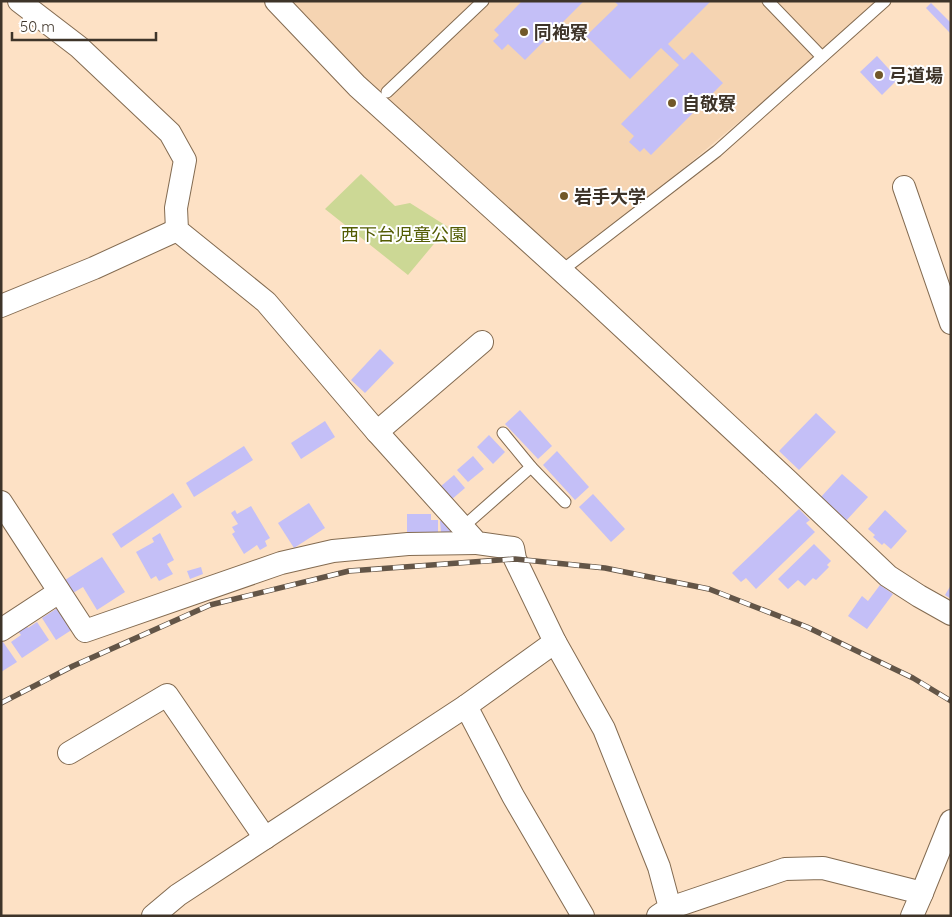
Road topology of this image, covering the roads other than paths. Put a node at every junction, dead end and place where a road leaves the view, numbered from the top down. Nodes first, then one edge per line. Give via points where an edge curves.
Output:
1 (19, 1) edge
2 (276, 1) edge
3 (483, 1) edge
4 (768, 1) edge
5 (885, 1) edge
6 (822, 57) junction
7 (387, 92) dead end
8 (904, 187) dead end
9 (177, 230) junction
10 (560, 272) junction
11 (1, 306) edge
12 (951, 323) edge
13 (482, 342) dead end
14 (377, 432) junction
15 (503, 433) dead end
16 (531, 467) junction
17 (1, 502) edge
18 (565, 502) dead end
19 (470, 535) junction
20 (59, 592) junction
21 (951, 614) edge
22 (1, 630) edge
23 (555, 642) junction
24 (466, 706) junction
25 (69, 753) dead end
26 (951, 821) edge
27 (265, 838) junction
28 (922, 893) junction
29 (664, 912) edge
30 (154, 916) edge
31 (582, 916) edge
32 (912, 916) edge

1 - 9 street via 79,47 170,133 185,160 176,208
2 - 10 street via 356,86
3 - 7 lane
4 - 6 lane
5 - 6 lane
6 - 10 lane via 717,151
8 - 12 street
9 - 11 street
9 - 14 street via 266,302
10 - 21 street via 888,576
13 - 14 street
14 - 19 street
15 - 16 lane
16 - 18 lane
16 - 19 lane
17 - 20 street
19 - 20 street via 333,551 281,563 85,631
19 - 23 street via 513,548 515,559
20 - 22 street
23 - 24 street
23 - 29 street via 604,729 659,868
24 - 27 street
24 - 31 street
25 - 27 street via 167,696
26 - 28 street
27 - 30 street via 178,895
28 - 29 street via 823,868 785,869
28 - 32 street

